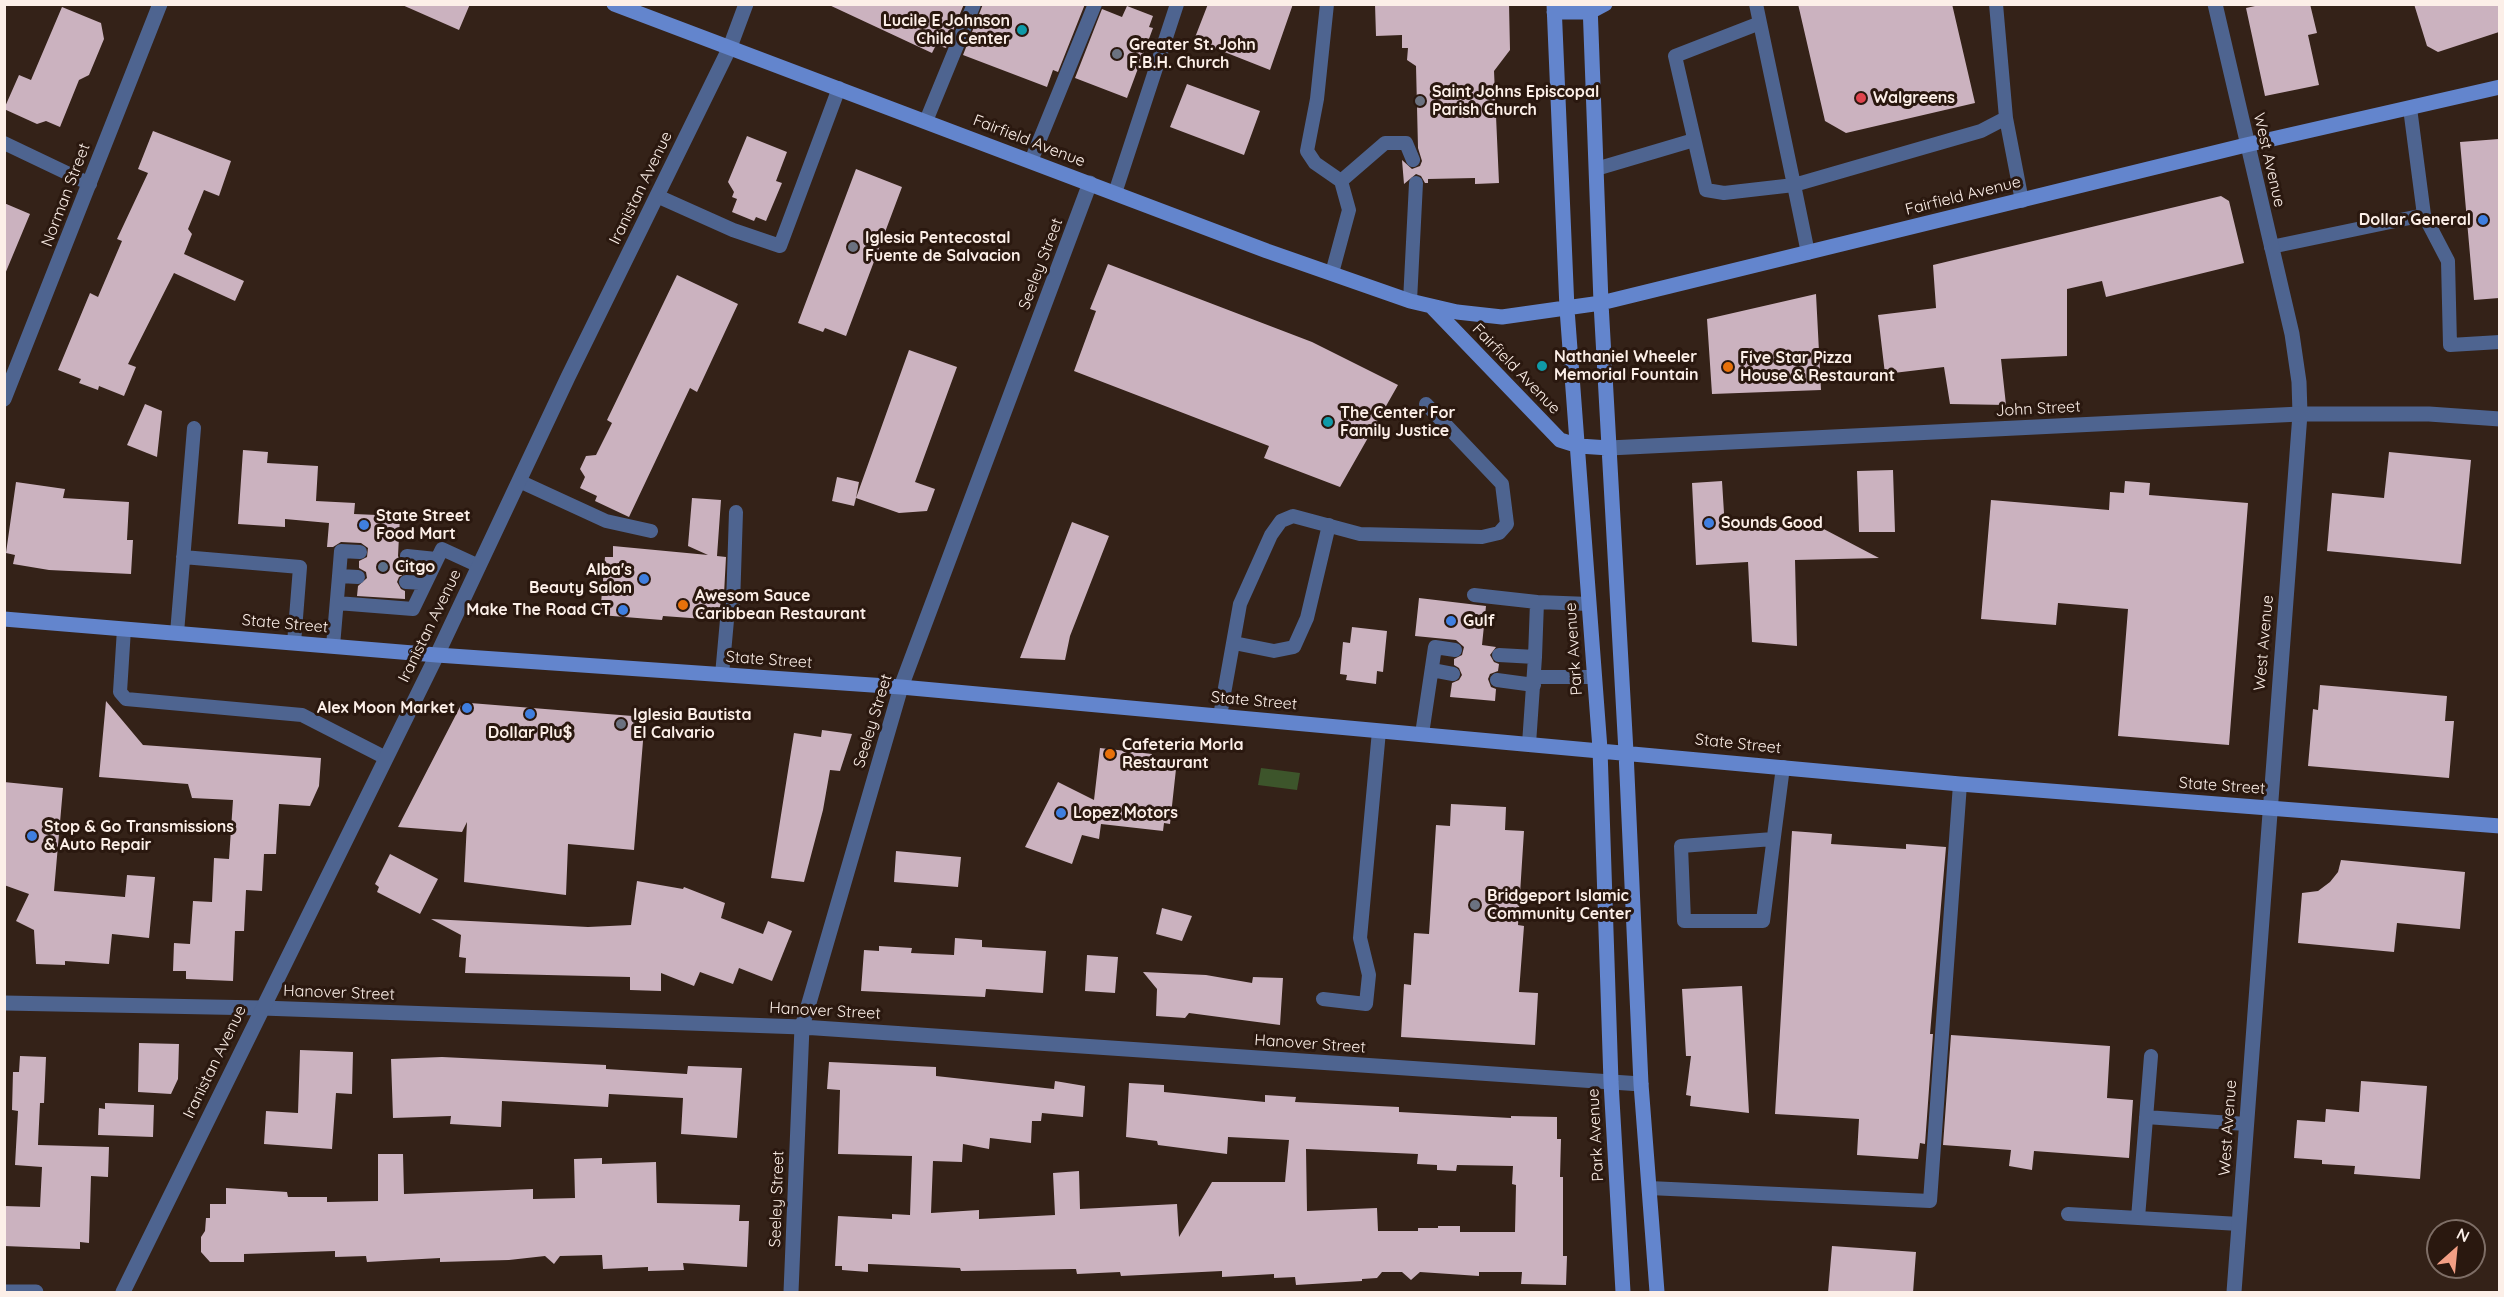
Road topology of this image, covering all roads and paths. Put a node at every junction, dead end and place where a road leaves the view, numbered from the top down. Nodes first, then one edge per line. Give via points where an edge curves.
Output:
1 (160, 4) edge
2 (614, 4) edge
3 (746, 4) edge
4 (974, 4) edge
5 (1095, 4) edge
6 (1177, 4) edge
7 (1327, 4) edge
8 (1605, 4) edge
9 (1756, 4) edge
10 (1996, 4) edge
11 (2215, 4) edge
12 (1554, 8) edge
13 (1590, 8) edge
14 (1760, 23) junction
15 (730, 47) junction
16 (2499, 87) edge
17 (838, 88) junction
18 (2410, 108) junction
19 (2006, 118) junction
20 (926, 121) junction
21 (1694, 140) junction
22 (4, 143) edge
23 (2246, 145) junction
24 (1413, 160) dead end
25 (1031, 161) junction
26 (1596, 170) junction
27 (1341, 181) junction
28 (1090, 183) junction
29 (1416, 183) dead end
30 (90, 184) junction
31 (1794, 185) junction
32 (1115, 193) junction
33 (657, 196) junction
34 (2022, 201) junction
35 (2424, 215) junction
36 (2271, 247) junction
37 (1808, 253) junction
38 (1332, 273) junction
39 (1410, 301) junction
40 (1600, 303) junction
41 (1432, 307) junction
42 (1567, 309) junction
43 (2499, 342) edge
44 (11, 368) edge
45 (4, 399) edge
46 (1426, 404) dead end
47 (2300, 414) junction
48 (2499, 419) edge
49 (194, 428) dead end
50 (1579, 446) junction
51 (1609, 448) junction
52 (519, 481) junction
53 (736, 512) dead end
54 (1329, 525) junction
55 (651, 531) dead end
56 (360, 552) dead end
57 (407, 556) dead end
58 (183, 557) junction
59 (436, 559) junction
60 (479, 566) junction
61 (339, 576) junction
62 (358, 577) dead end
63 (406, 582) dead end
64 (424, 583) junction
65 (1474, 595) dead end
66 (1537, 602) junction
67 (337, 603) junction
68 (1589, 604) junction
69 (4, 619) edge
70 (124, 629) junction
71 (177, 633) junction
72 (294, 643) junction
73 (1234, 643) junction
74 (333, 646) junction
75 (1455, 650) dead end
76 (1500, 654) dead end
77 (437, 655) junction
78 (1535, 657) junction
79 (1432, 670) junction
80 (1453, 674) dead end
81 (722, 675) junction
82 (1594, 677) junction
83 (1497, 680) dead end
84 (1534, 681) junction
85 (901, 687) junction
86 (1220, 716) junction
87 (1379, 730) junction
88 (1422, 734) junction
89 (1530, 744) junction
90 (1600, 749) junction
91 (1626, 752) junction
92 (386, 758) junction
93 (1784, 767) junction
94 (1960, 784) junction
95 (2269, 807) junction
96 (2499, 826) edge
97 (1773, 839) junction
98 (1323, 999) dead end
99 (4, 1003) edge
100 (262, 1008) junction
101 (802, 1027) junction
102 (2151, 1056) dead end
103 (1611, 1082) junction
104 (1641, 1084) junction
105 (2146, 1117) junction
106 (2246, 1124) junction
107 (1649, 1188) junction
108 (2068, 1214) dead end
109 (2138, 1218) junction
110 (2239, 1224) junction
111 (4, 1292) edge
112 (36, 1293) edge
113 (123, 1293) edge
114 (791, 1293) edge
115 (1623, 1293) edge
116 (1657, 1293) edge
117 (2234, 1293) edge

1 - 30 street, Norman Street
2 - 15 main road, Fairfield Avenue
3 - 15 street, Iranistan Avenue
4 - 20 lane
5 - 25 lane
6 - 32 lane
7 - 27 lane via 1307,151 1315,163
8 - 13 main road
9 - 14 lane
10 - 19 lane
11 - 23 street, West Avenue
12 - 13 main road
12 - 42 main road, Park Avenue
13 - 26 main road
14 - 21 lane via 1676,56
14 - 31 lane
15 - 17 main road, Fairfield Avenue
15 - 33 street, Iranistan Avenue
16 - 18 main road, Fairfield Avenue
17 - 20 main road, Fairfield Avenue
17 - 33 lane via 780,246
18 - 23 main road, Fairfield Avenue
18 - 35 lane
19 - 31 lane via 1981,131
19 - 34 lane
20 - 25 main road, Fairfield Avenue
21 - 26 lane
21 - 31 lane via 1706,190 1724,194
22 - 30 lane
23 - 34 main road, Fairfield Avenue
23 - 36 street, West Avenue
24 - 27 lane via 1406,143 1385,143
25 - 28 main road, Fairfield Avenue
26 - 40 main road
27 - 38 lane via 1349,210
28 - 32 main road, Fairfield Avenue
28 - 85 street, Seeley Street
29 - 39 lane
30 - 44 street, Norman Street
31 - 37 lane
32 - 38 main road, Fairfield Avenue
33 - 52 street, Iranistan Avenue
34 - 37 main road, Fairfield Avenue
35 - 36 lane
35 - 43 lane via 2448,261 2450,345
36 - 47 street, West Avenue via 2292,334
37 - 40 main road, Fairfield Avenue
38 - 39 main road, Fairfield Avenue
39 - 41 main road, Fairfield Avenue
40 - 42 main road, Fairfield Avenue
40 - 51 main road
41 - 42 main road, Fairfield Avenue via 1502,317
41 - 50 main road, Fairfield Avenue via 1560,440
42 - 50 main road, Park Avenue
44 - 45 street, Norman Street
46 - 54 lane via 1502,484 1507,524 1499,533 1482,537 1360,534
47 - 48 street, John Street via 2429,414
47 - 51 street, John Street
47 - 95 street, West Avenue
49 - 58 lane
50 - 51 main road, John Street
50 - 68 main road, Park Avenue
51 - 91 main road
52 - 55 lane via 606,521
52 - 60 street, Iranistan Avenue
53 - 81 lane via 733,605 727,620
54 - 73 lane via 1293,516 1281,521 1240,604
54 - 73 lane via 1307,618 1294,647 1274,651
56 - 61 lane via 341,551
57 - 59 lane
58 - 71 lane
58 - 72 lane via 300,567
59 - 60 lane via 442,549
59 - 64 lane
60 - 77 street, Iranistan Avenue
61 - 62 lane
61 - 67 lane
63 - 64 lane
64 - 67 lane via 412,609
65 - 66 lane
66 - 68 lane
66 - 78 lane
67 - 74 lane
68 - 82 main road, Park Avenue
69 - 70 main road, State Street
70 - 71 main road, State Street
70 - 92 lane via 120,692 126,699 302,715
71 - 72 main road, State Street
72 - 74 main road, State Street
73 - 86 lane
74 - 77 main road, State Street
75 - 79 lane via 1435,647
76 - 78 lane
77 - 81 main road, State Street
77 - 92 street, Iranistan Avenue
78 - 84 lane
79 - 80 lane
79 - 88 lane
81 - 85 main road, State Street
82 - 84 lane
82 - 90 main road, Park Avenue
83 - 84 lane
84 - 89 lane
85 - 86 main road, State Street
85 - 101 street, Seeley Street
86 - 87 main road, State Street
87 - 88 main road, State Street
87 - 98 lane via 1360,938 1369,975 1366,1004
88 - 89 main road, State Street
89 - 90 main road, State Street
90 - 91 main road, State Street
90 - 103 main road, Park Avenue
91 - 93 main road, State Street
91 - 104 main road
92 - 100 street, Iranistan Avenue
93 - 94 main road, State Street
93 - 97 lane
94 - 95 main road, State Street
94 - 107 lane via 1930,1201
95 - 96 main road, State Street
95 - 106 street, West Avenue
97 - 97 lane via 1763,921 1684,921 1681,846
99 - 100 street, Hanover Street
100 - 101 street, Hanover Street
100 - 113 street, Iranistan Avenue
101 - 103 street, Hanover Street
101 - 114 street, Seeley Street
102 - 105 lane
103 - 104 street, Hanover Street
103 - 115 main road, Park Avenue
104 - 107 main road
105 - 106 lane
105 - 109 lane
106 - 110 street, West Avenue
107 - 116 main road
108 - 109 lane
109 - 110 lane
110 - 117 street, West Avenue
111 - 112 street

